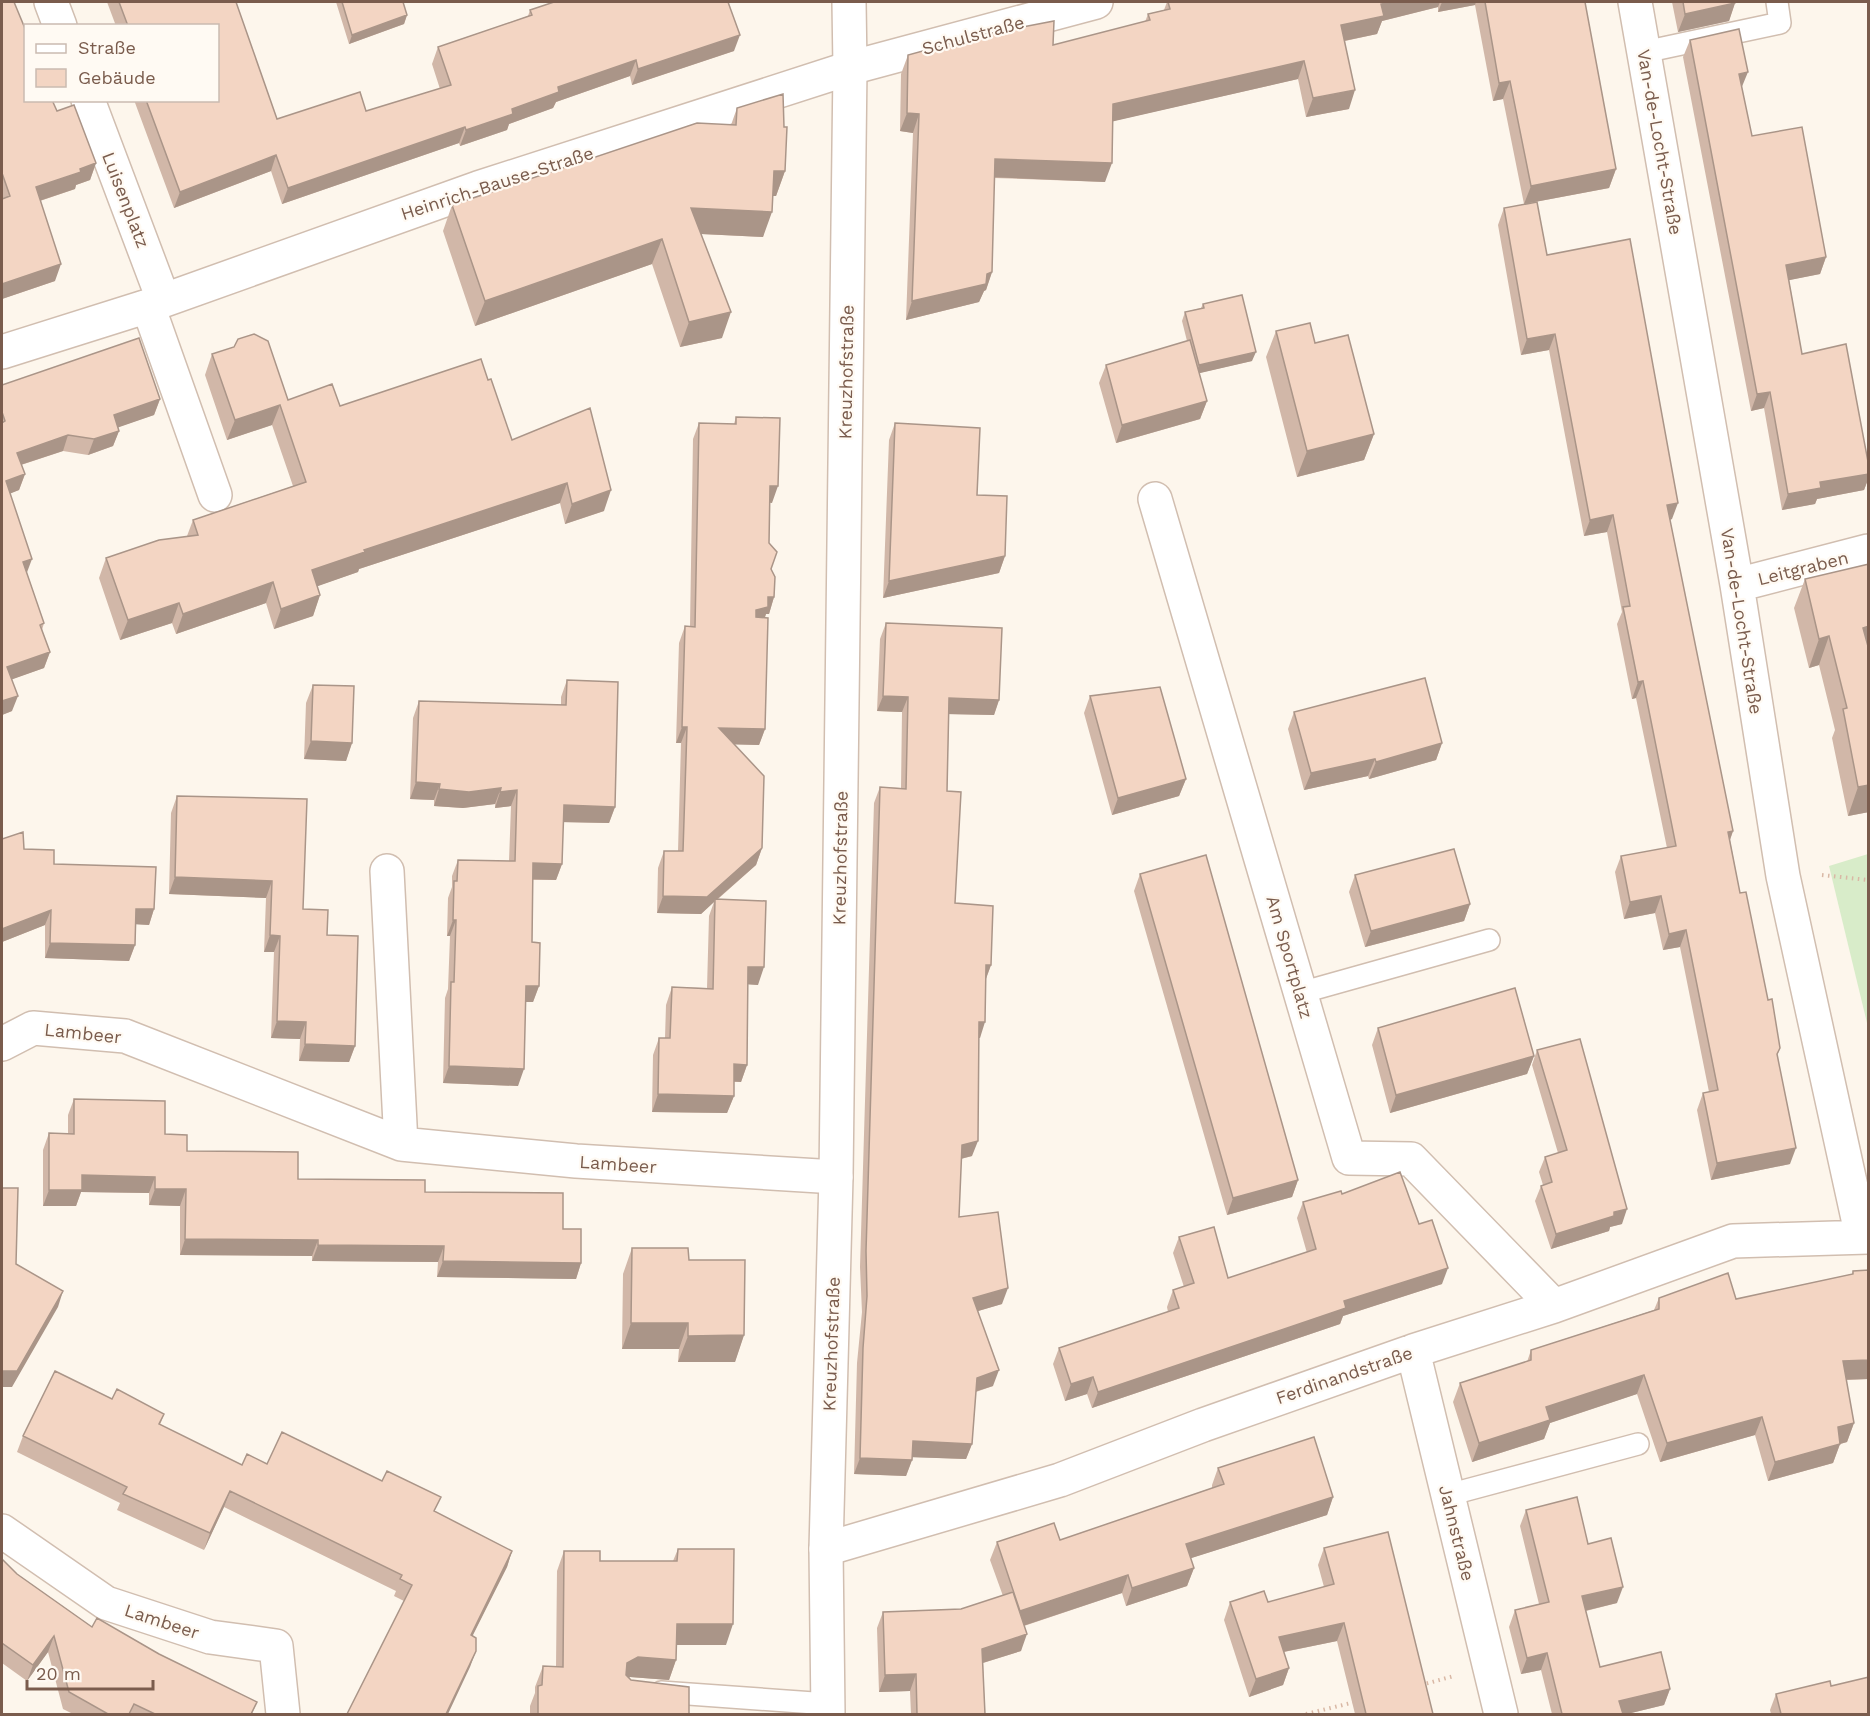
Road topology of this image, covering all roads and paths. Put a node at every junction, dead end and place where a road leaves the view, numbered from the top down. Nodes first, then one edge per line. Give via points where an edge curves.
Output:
1 (51, 2) edge
2 (849, 2) edge
3 (1096, 2) edge
4 (1635, 2) edge
5 (1777, 2) edge
6 (59, 24) edge
7 (1644, 52) junction
8 (850, 68) junction
9 (89, 102) edge
10 (155, 302) junction
11 (2, 352) edge
12 (215, 495) dead end
13 (1155, 499) dead end
14 (1869, 551) edge
15 (1737, 585) junction
16 (387, 871) dead end
17 (1783, 876) junction
18 (1869, 880) edge
19 (1489, 940) dead end
20 (1300, 993) junction
21 (2, 1044) edge
22 (401, 1144) junction
23 (836, 1177) junction
24 (1865, 1237) edge
25 (1554, 1306) junction
26 (1413, 1351) junction
27 (1638, 1444) dead end
28 (1448, 1495) junction
29 (2, 1531) edge
30 (826, 1549) junction
31 (1490, 1667) junction
32 (1409, 1688) edge
33 (642, 1690) edge
34 (1363, 1700) edge
35 (828, 1709) edge
36 (283, 1714) edge
37 (1306, 1714) edge
38 (1501, 1714) edge

1 - 6 street
2 - 8 street, Kreuzhofstraße
3 - 8 street, Schulstraße
4 - 7 street, Van-de-Locht-Straße
5 - 7 lane via 1780,23
7 - 15 street, Van-de-Locht-Straße
8 - 10 street, Heinrich-Bause-Straße via 478,188
8 - 23 street, Kreuzhofstraße
9 - 10 street, Luisenplatz
10 - 11 street, Heinrich-Bause-Straße
10 - 12 street
13 - 20 street, Am Sportplatz
14 - 15 street, Leitgraben
15 - 17 street, Van-de-Locht-Straße
16 - 22 street
17 - 18 path via 1835,875
17 - 24 street, Van-de-Locht-Straße
19 - 20 lane
20 - 25 street, Am Sportplatz via 1349,1158 1411,1159
21 - 22 street, Lambeer via 33,1028 125,1036
22 - 23 street, Lambeer via 576,1161
23 - 30 street, Kreuzhofstraße
24 - 25 street, Ferdinandstraße via 1733,1241
25 - 26 street, Ferdinandstraße
26 - 28 street, Jahnstraße
26 - 30 street, Ferdinandstraße via 1060,1480
27 - 28 lane
28 - 31 street, Jahnstraße
29 - 36 street, Lambeer via 105,1603 210,1637 276,1646
30 - 35 street, Kreuzhofstraße
31 - 32 path
31 - 38 street, Jahnstraße
33 - 35 lane
34 - 37 path

